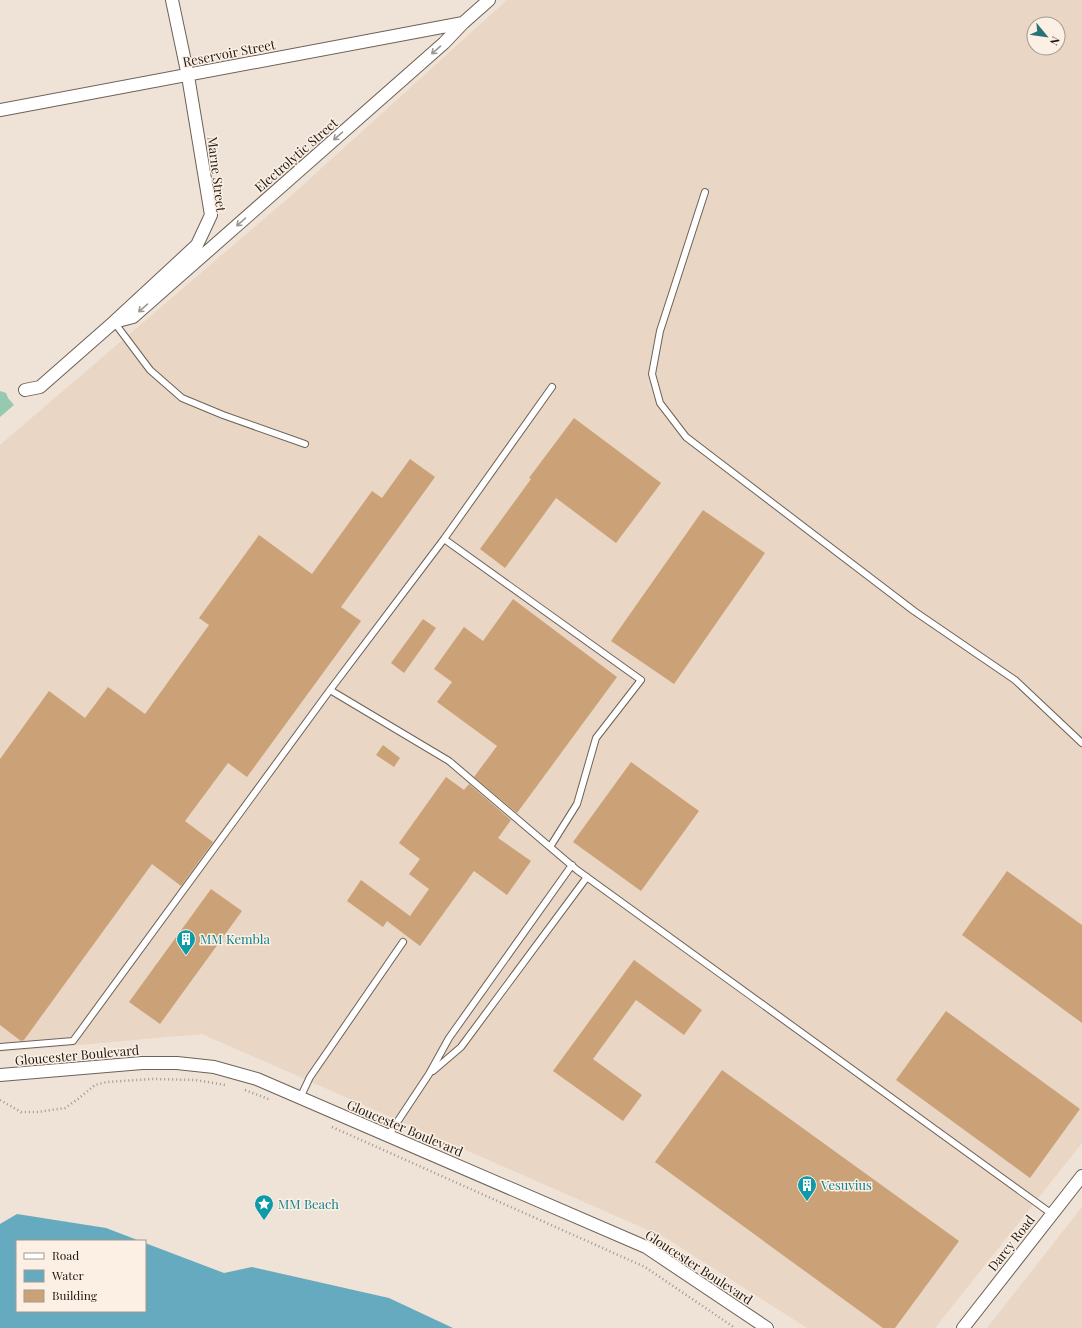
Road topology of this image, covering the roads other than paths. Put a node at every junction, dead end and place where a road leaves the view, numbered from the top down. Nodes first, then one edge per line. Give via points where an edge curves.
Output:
1 (172, 0) edge
2 (489, 0) edge
3 (463, 23) junction
4 (188, 76) junction
5 (0, 110) edge
6 (705, 192) dead end
7 (114, 322) junction
8 (552, 387) dead end
9 (25, 390) dead end
10 (305, 444) dead end
11 (444, 539) junction
12 (330, 690) junction
13 (1082, 743) edge
14 (550, 847) junction
15 (572, 865) junction
16 (587, 877) junction
17 (403, 942) dead end
18 (0, 1048) edge
19 (429, 1074) junction
20 (0, 1075) edge
21 (300, 1098) junction
22 (388, 1136) junction
23 (1082, 1176) edge
24 (1052, 1214) junction
25 (766, 1328) edge
26 (963, 1328) edge

1 - 4 street, Marne Street
2 - 3 street, Electrolytic Street
3 - 4 street, Reservoir Street
3 -> 7 street, Electrolytic Street via 444,43 133,317
4 - 5 street, Reservoir Street
4 - 7 street, Marne Street via 211,215 197,245
6 - 13 lane via 660,331 652,374 660,404 686,437 914,610 1015,680
7 - 9 street, Marne Street via 40,387
7 - 10 lane via 150,370 182,398
8 - 11 lane
11 - 12 lane
11 - 14 lane via 641,680 596,738 577,804
12 - 14 lane via 449,761
12 - 18 lane via 73,1041
14 - 15 lane
15 - 16 lane
15 - 19 lane via 449,1038
16 - 19 lane via 460,1047
16 - 24 lane
17 - 21 lane via 310,1077
19 - 22 lane
20 - 21 street, Gloucester Boulevard via 142,1063 177,1063 214,1067 236,1073
21 - 22 street, Gloucester Boulevard
22 - 25 street, Gloucester Boulevard via 646,1247
23 - 24 street, Darcy Road
24 - 26 street, Darcy Road

